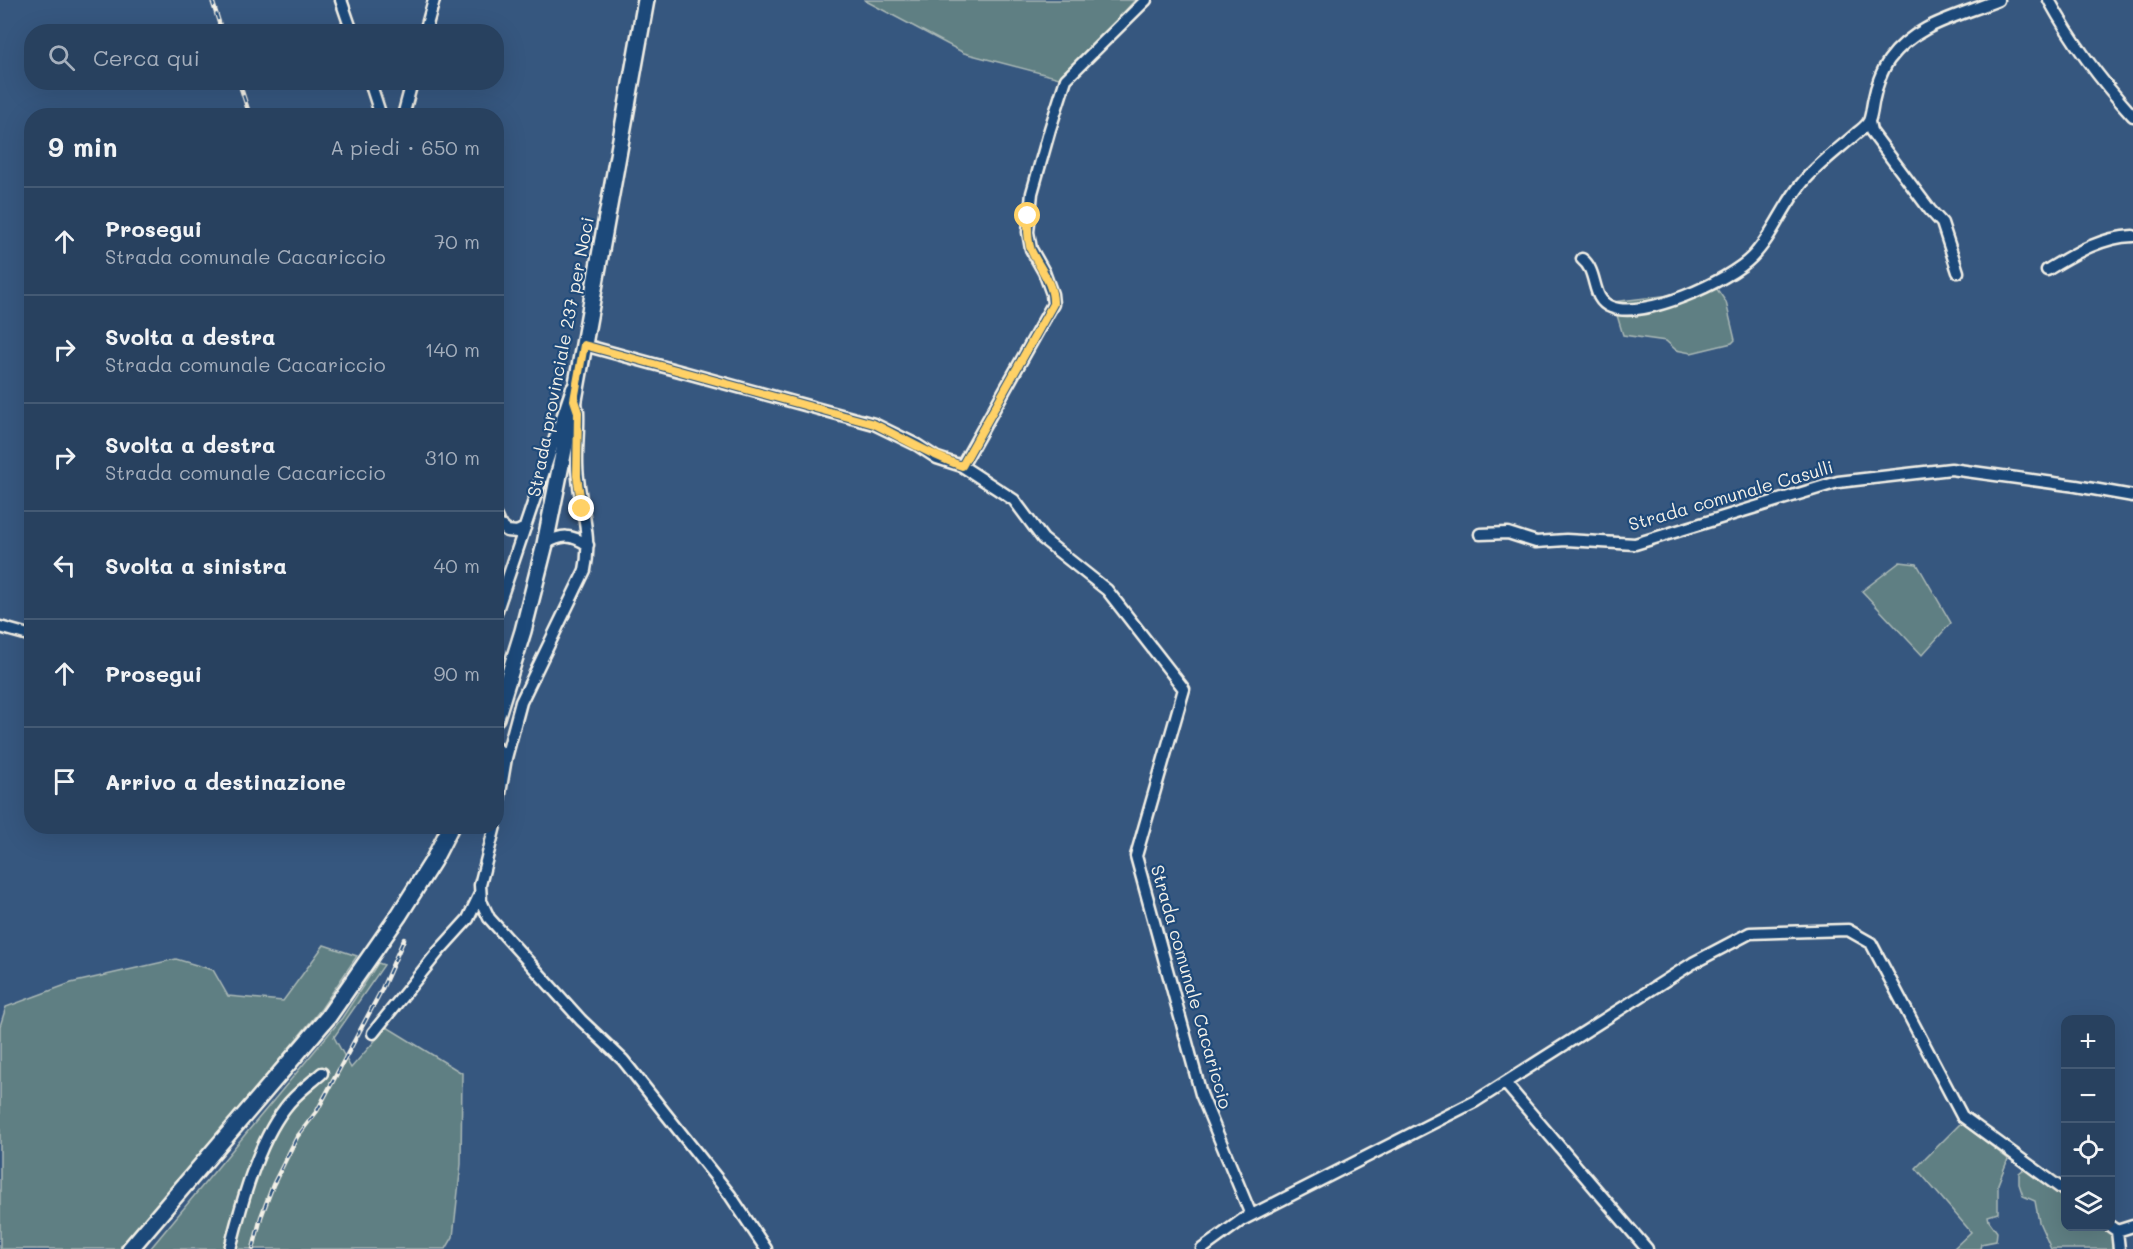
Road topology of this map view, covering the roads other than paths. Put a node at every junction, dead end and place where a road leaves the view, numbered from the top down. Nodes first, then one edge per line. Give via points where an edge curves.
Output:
1 (341, 0) edge
2 (434, 0) edge
3 (646, 0) edge
4 (1146, 0) edge
5 (1998, 0) edge
6 (2049, 0) edge
7 (349, 24) edge
8 (427, 24) edge
9 (373, 90) edge
10 (410, 90) edge
11 (378, 108) edge
12 (405, 108) edge
13 (2133, 116) edge
14 (1869, 122) junction
15 (2133, 236) edge
16 (1582, 259) dead end
17 (2047, 270) dead end
18 (1958, 272) dead end
19 (584, 345) junction
20 (579, 374) junction
21 (574, 400) junction
22 (962, 466) junction
23 (2133, 496) edge
24 (504, 528) edge
25 (525, 528) junction
26 (1480, 534) dead end
27 (545, 544) junction
28 (588, 545) junction
29 (504, 582) edge
30 (0, 627) edge
31 (24, 634) edge
32 (504, 692) edge
33 (506, 758) joint
34 (504, 770) edge
35 (447, 834) edge
36 (493, 834) edge
37 (480, 893) junction
38 (373, 1033) dead end
39 (322, 1073) dead end
40 (1505, 1083) junction
41 (2061, 1188) edge
42 (1251, 1215) junction
43 (2133, 1226) edge
44 (2115, 1228) edge
45 (2115, 1231) edge
46 (130, 1249) edge
47 (230, 1249) edge
48 (766, 1249) edge
49 (1202, 1249) edge
50 (1647, 1249) edge
51 (2119, 1249) edge

1 - 7 street
2 - 8 street
3 - 19 main road, Strada provinciale 237 per Noci
4 - 22 street via 1066,79 1028,216 1031,249 1044,272 1053,304
5 - 14 street via 1943,19 1915,34 1888,61 1874,95
6 - 13 street via 2090,64
9 - 11 street
10 - 12 street
14 - 16 street via 1803,182 1753,257 1734,273 1698,291 1632,309 1611,308 1600,300 1589,264
14 - 18 street via 1871,131 1942,223
15 - 17 street via 2093,245
19 - 20 main road, Strada provinciale 237 per Noci
19 - 22 street, Strada comunale Cacariccio via 874,424 938,458
20 - 21 main road, Strada provinciale 237 per Noci
20 - 25 street via 567,399
21 - 27 main road, Strada provinciale 237 per Noci
21 - 28 street via 578,412 577,476
22 - 42 street, Strada comunale Cacariccio via 1014,500 1043,539 1107,590 1184,689 1136,856 1201,1094
23 - 26 street, Strada comunale Casulli via 1951,469 1838,482 1635,544 1536,542 1508,532
24 - 25 street via 517,532
25 - 29 street
27 - 28 street via 557,537 570,536
27 - 32 main road, Strada provinciale 237 per Noci
28 - 33 street via 585,570 521,702
30 - 31 street
33 - 34 street
35 - 46 main road via 399,915 328,1017
36 - 37 street
37 - 38 street via 468,919
37 - 48 street via 489,918 581,1020 623,1060 730,1195
39 - 47 street via 285,1108 271,1132 243,1198
40 - 41 street via 1693,963 1750,933 1848,930 1871,943 1962,1116
40 - 42 street
40 - 50 street
42 - 49 street
43 - 44 street
45 - 51 street

